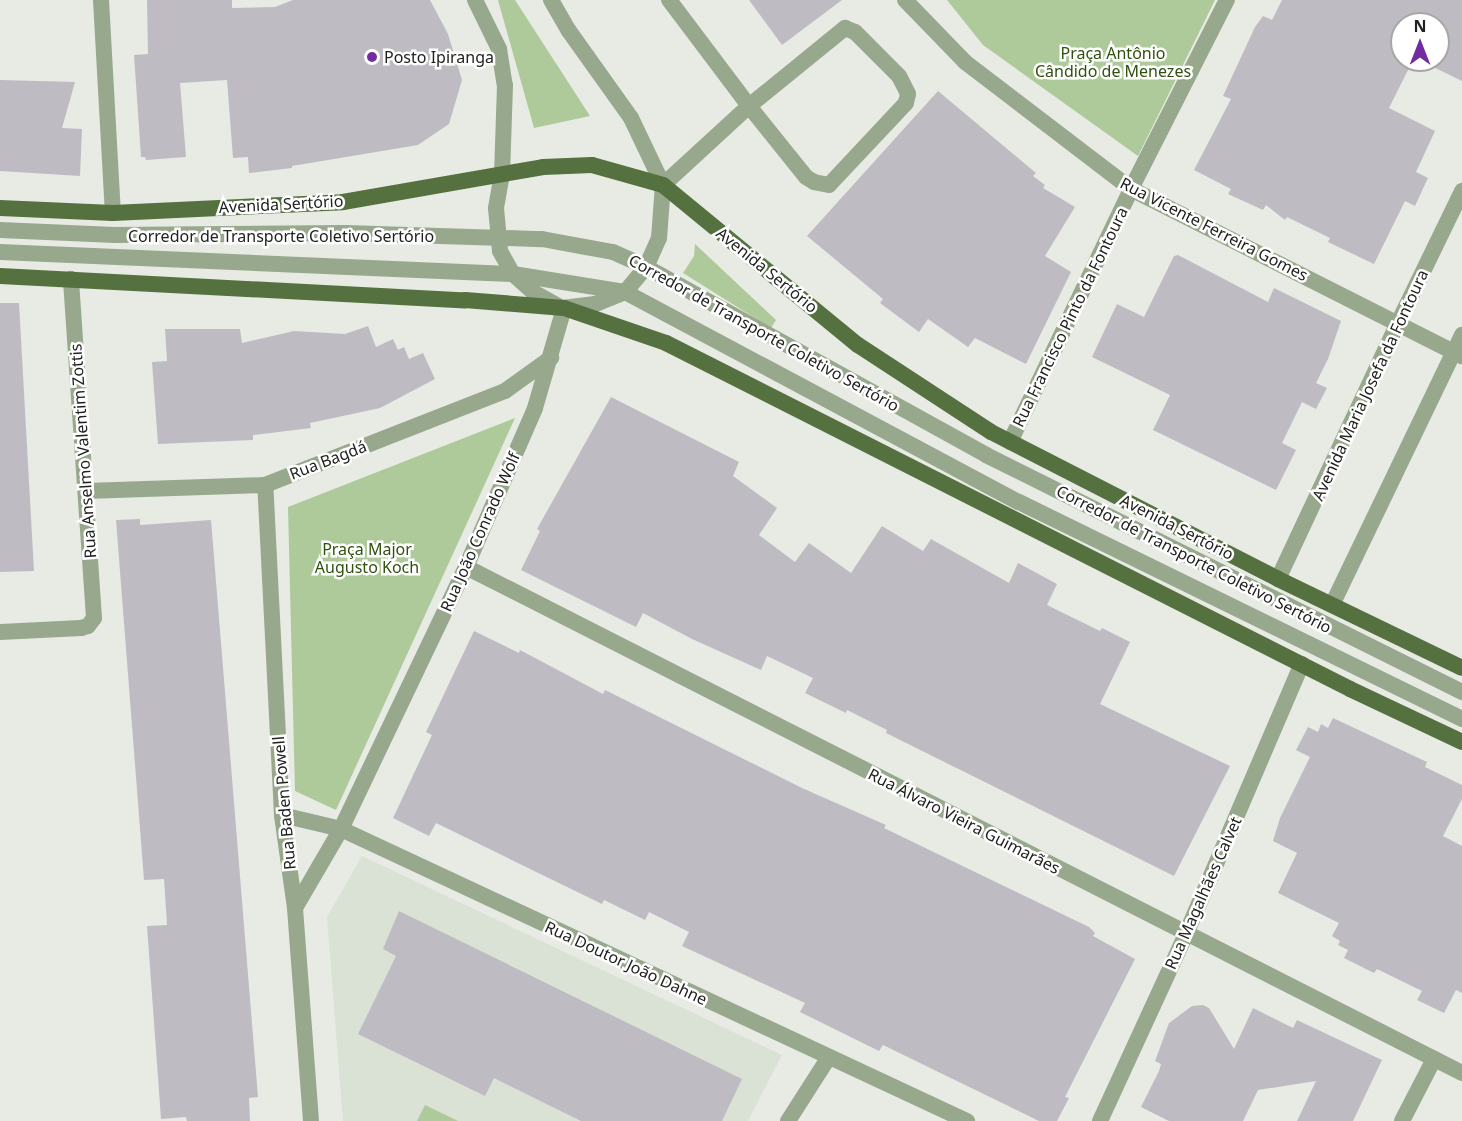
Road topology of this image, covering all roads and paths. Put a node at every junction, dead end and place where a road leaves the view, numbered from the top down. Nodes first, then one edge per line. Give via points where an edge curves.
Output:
1 (101, 0) edge
2 (475, 0) edge
3 (551, 0) edge
4 (669, 0) edge
5 (905, 0) edge
6 (1227, 0) edge
7 (749, 106) junction
8 (502, 174) junction
9 (663, 185) junction
10 (1131, 189) junction
11 (1462, 191) edge
12 (0, 208) edge
13 (113, 213) junction
14 (0, 230) edge
15 (498, 238) junction
16 (0, 252) edge
17 (645, 267) junction
18 (513, 274) junction
19 (0, 276) edge
20 (71, 279) junction
21 (625, 292) junction
22 (564, 308) junction
23 (1398, 323) junction
24 (1462, 335) edge
25 (1458, 354) edge
26 (551, 358) junction
27 (1010, 442) junction
28 (265, 485) junction
29 (86, 491) junction
30 (466, 567) junction
31 (1278, 579) junction
32 (1332, 605) junction
33 (0, 632) edge
34 (1302, 664) junction
35 (1462, 668) edge
36 (1462, 692) edge
37 (1462, 719) edge
38 (1462, 742) edge
39 (282, 815) junction
40 (341, 830) junction
41 (295, 908) junction
42 (1186, 934) junction
43 (829, 1057) junction
44 (1434, 1059) junction
45 (1462, 1073) edge
46 (311, 1121) edge
47 (788, 1121) edge
48 (967, 1121) edge
49 (1100, 1121) edge
50 (1402, 1121) edge

1 - 13 street
2 - 8 street via 499,49 505,86
3 - 9 street via 631,118
4 - 7 street
5 - 10 street, Rua Vicente Ferreira Gomes via 965,63
6 - 10 street, Rua Francisco Pinto da Fontoura
7 - 7 street via 845,28 855,32 899,76 908,94 906,104 829,185 806,177
7 - 9 street
8 - 9 main road, Avenida Sertório via 592,165
8 - 13 main road, Avenida Sertório via 343,202
8 - 15 street via 496,208
9 - 17 street via 659,238
9 - 27 main road, Avenida Sertório via 858,345
10 - 23 street, Rua Vicente Ferreira Gomes
10 - 27 street, Rua Francisco Pinto da Fontoura
11 - 23 street, Avenida Maria Josefa da Fontoura
12 - 13 main road, Avenida Sertório
14 - 15 street, Corredor de Transporte Coletivo Sertório via 115,235 346,233
15 - 17 street, Corredor de Transporte Coletivo Sertório via 542,239 613,252
15 - 18 street via 500,251
16 - 18 street, Corredor de Transporte Coletivo Sertório
17 - 21 street
17 - 36 street, Corredor de Transporte Coletivo Sertório via 986,455
18 - 21 street, Corredor de Transporte Coletivo Sertório
18 - 22 street via 533,292
19 - 20 main road
20 - 22 main road
20 - 29 street, Rua Anselmo Valentim Zottis
21 - 22 street via 595,304
21 - 37 street, Corredor de Transporte Coletivo Sertório via 1019,502
22 - 26 street, Rua João Conrado Wolf
22 - 34 main road via 666,343
23 - 25 street, Rua Vicente Ferreira Gomes
23 - 31 street, Avenida Maria Josefa da Fontoura
24 - 25 street
25 - 32 street
26 - 28 street, Rua Bagdá via 506,391
26 - 30 street, Rua João Conrado Wolf via 535,408
27 - 31 main road, Avenida Sertório
28 - 29 street, Rua Bagdá
28 - 39 street, Rua Baden Powell
29 - 33 street, Rua Anselmo Valentim Zottis via 92,622 81,628
30 - 40 street, Rua João Conrado Wolf
30 - 42 street, Rua Álvaro Vieira Guimarães
31 - 32 main road, Avenida Sertório
32 - 35 main road, Avenida Sertório
34 - 38 main road
34 - 42 street, Rua Magalhães Calvet
39 - 40 street, Rua Doutor João Dahne
39 - 41 street, Rua Baden Powell
40 - 41 street, Rua João Conrado Wolf
40 - 43 street, Rua Doutor João Dahne
41 - 46 street, Rua Baden Powell
42 - 44 street, Rua Álvaro Vieira Guimarães
42 - 49 street, Rua Magalhães Calvet
43 - 47 street
43 - 48 street, Rua Doutor João Dahne
44 - 45 street, Rua Álvaro Vieira Guimarães
44 - 50 street

